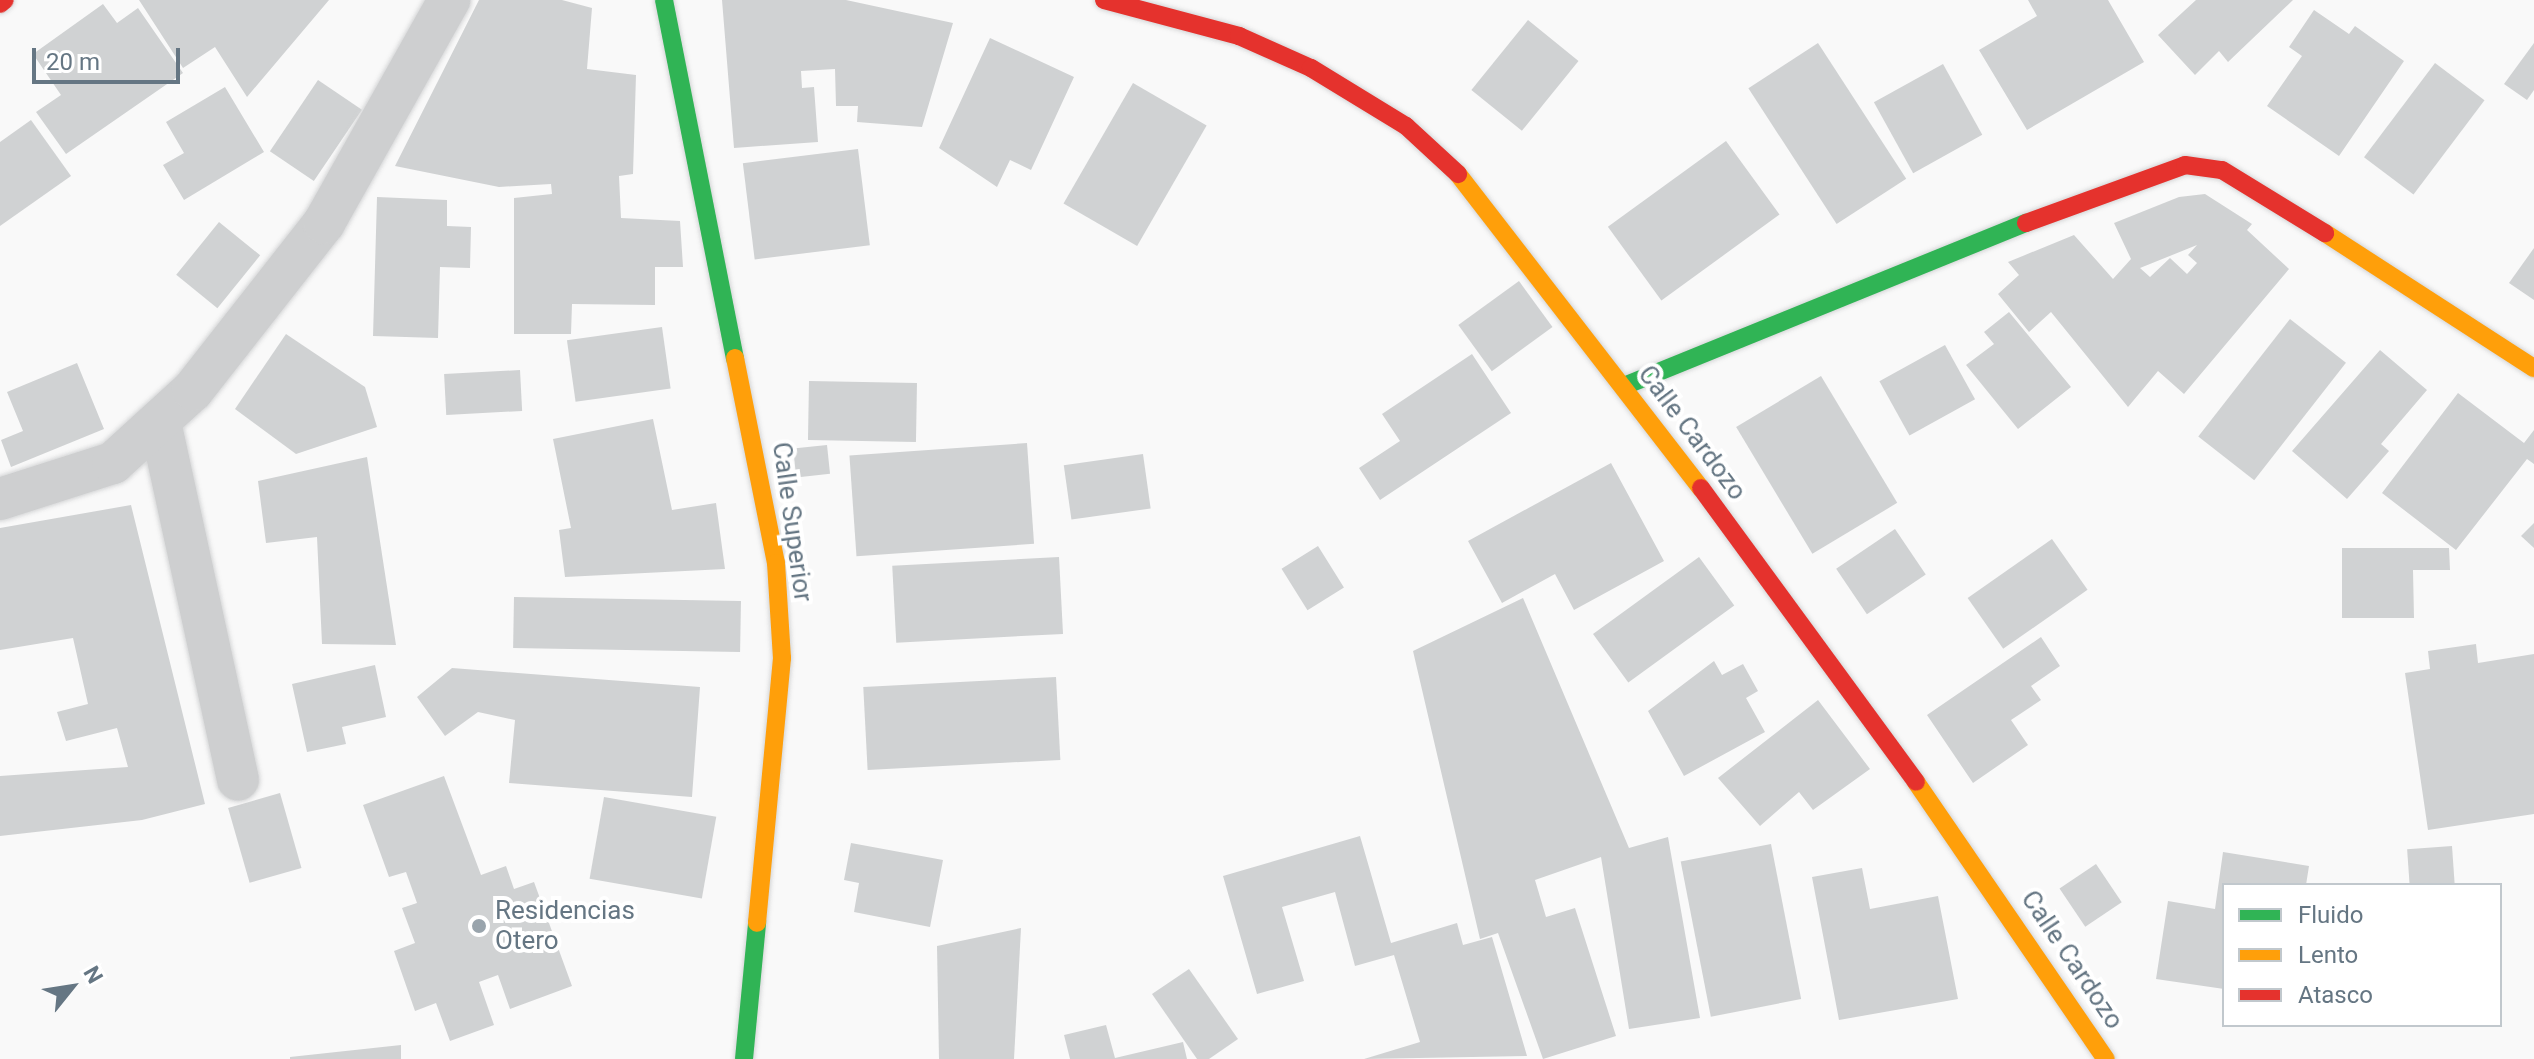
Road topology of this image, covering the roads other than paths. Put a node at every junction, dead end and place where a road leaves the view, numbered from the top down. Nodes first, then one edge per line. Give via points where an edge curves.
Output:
1 (5, 0) edge
2 (449, 0) edge
3 (664, 0) edge
4 (1104, 0) edge
5 (0, 4) edge
6 (2534, 368) edge
7 (1624, 386) junction
8 (160, 422) junction
9 (0, 499) edge
10 (238, 780) dead end
11 (744, 1059) edge
12 (2106, 1059) edge

1 - 5 street
2 - 8 street via 324,223 193,390
3 - 11 street, Calle Superior via 776,563 782,658
4 - 7 street, Calle Cardozo via 1239,36 1311,68 1406,126 1500,222
6 - 7 street via 2268,196 2222,170 2185,165 2139,177
7 - 12 street, Calle Cardozo via 1998,897
8 - 9 street via 113,463
8 - 10 street

